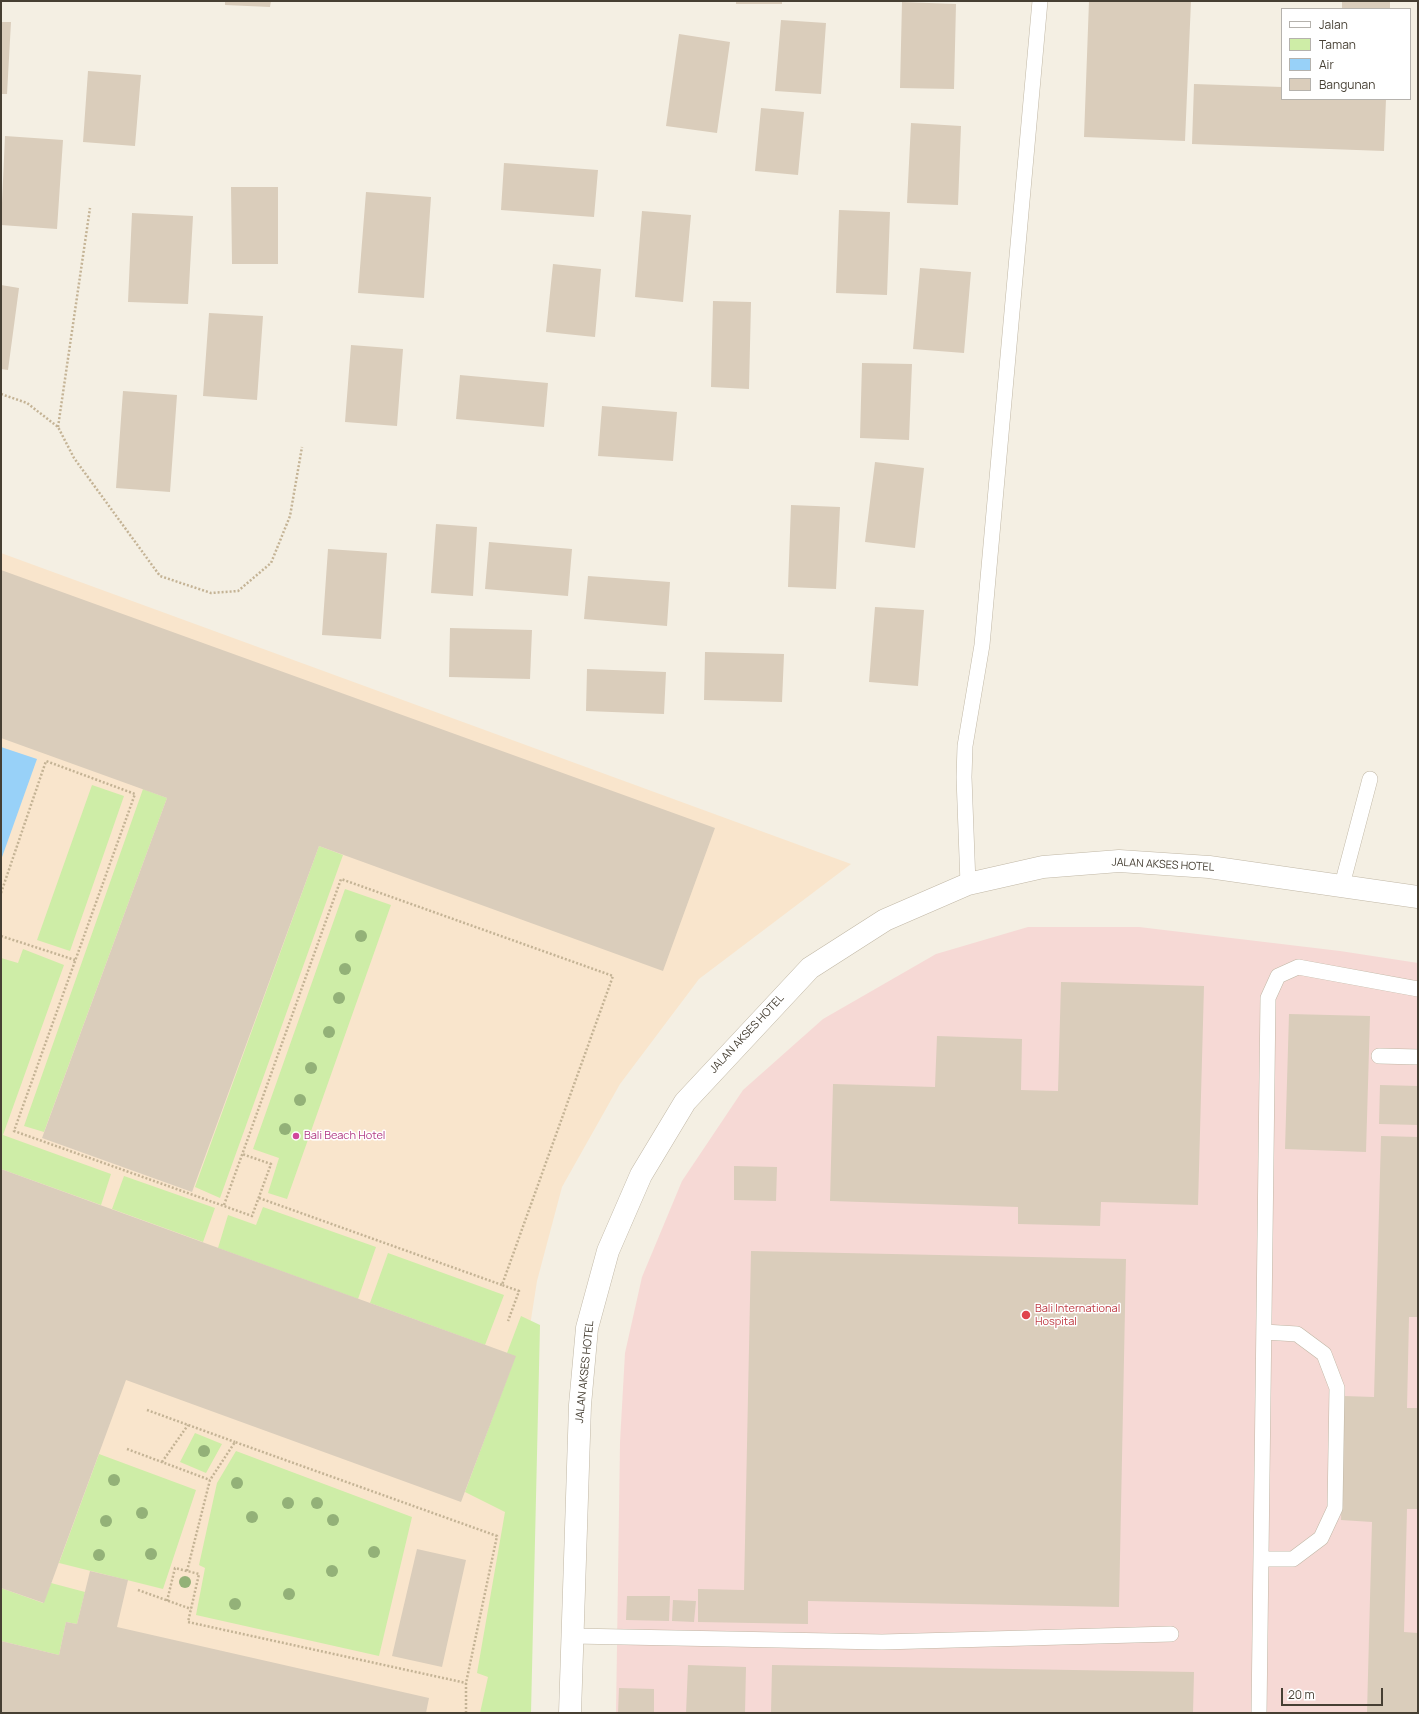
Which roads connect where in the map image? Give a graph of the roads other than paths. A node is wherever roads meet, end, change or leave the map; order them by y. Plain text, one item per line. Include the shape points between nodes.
1 (1040, 1) edge
2 (1370, 779) dead end
3 (968, 884) junction
4 (1342, 886) junction
5 (1418, 897) edge
6 (1418, 989) edge
7 (1379, 1056) dead end
8 (1418, 1057) edge
9 (1264, 1332) junction
10 (1261, 1559) junction
11 (1171, 1634) dead end
12 (573, 1636) junction
13 (570, 1713) edge
14 (1259, 1713) edge

1 - 3 lane via 982,645 965,746
2 - 4 lane
3 - 4 street, JALAN AKSES HOTEL via 1043,867 1119,861 1209,867
3 - 12 street, JALAN AKSES HOTEL via 885,920 810,968 685,1102 641,1176 608,1251 587,1328 580,1406
4 - 5 street, JALAN AKSES HOTEL
6 - 9 lane via 1298,967 1278,976 1268,998
7 - 8 lane
9 - 10 lane
9 - 10 lane via 1297,1334 1324,1354 1337,1388 1335,1508 1321,1538 1293,1559
10 - 14 lane
11 - 12 lane via 882,1642
12 - 13 street, JALAN AKSES HOTEL

